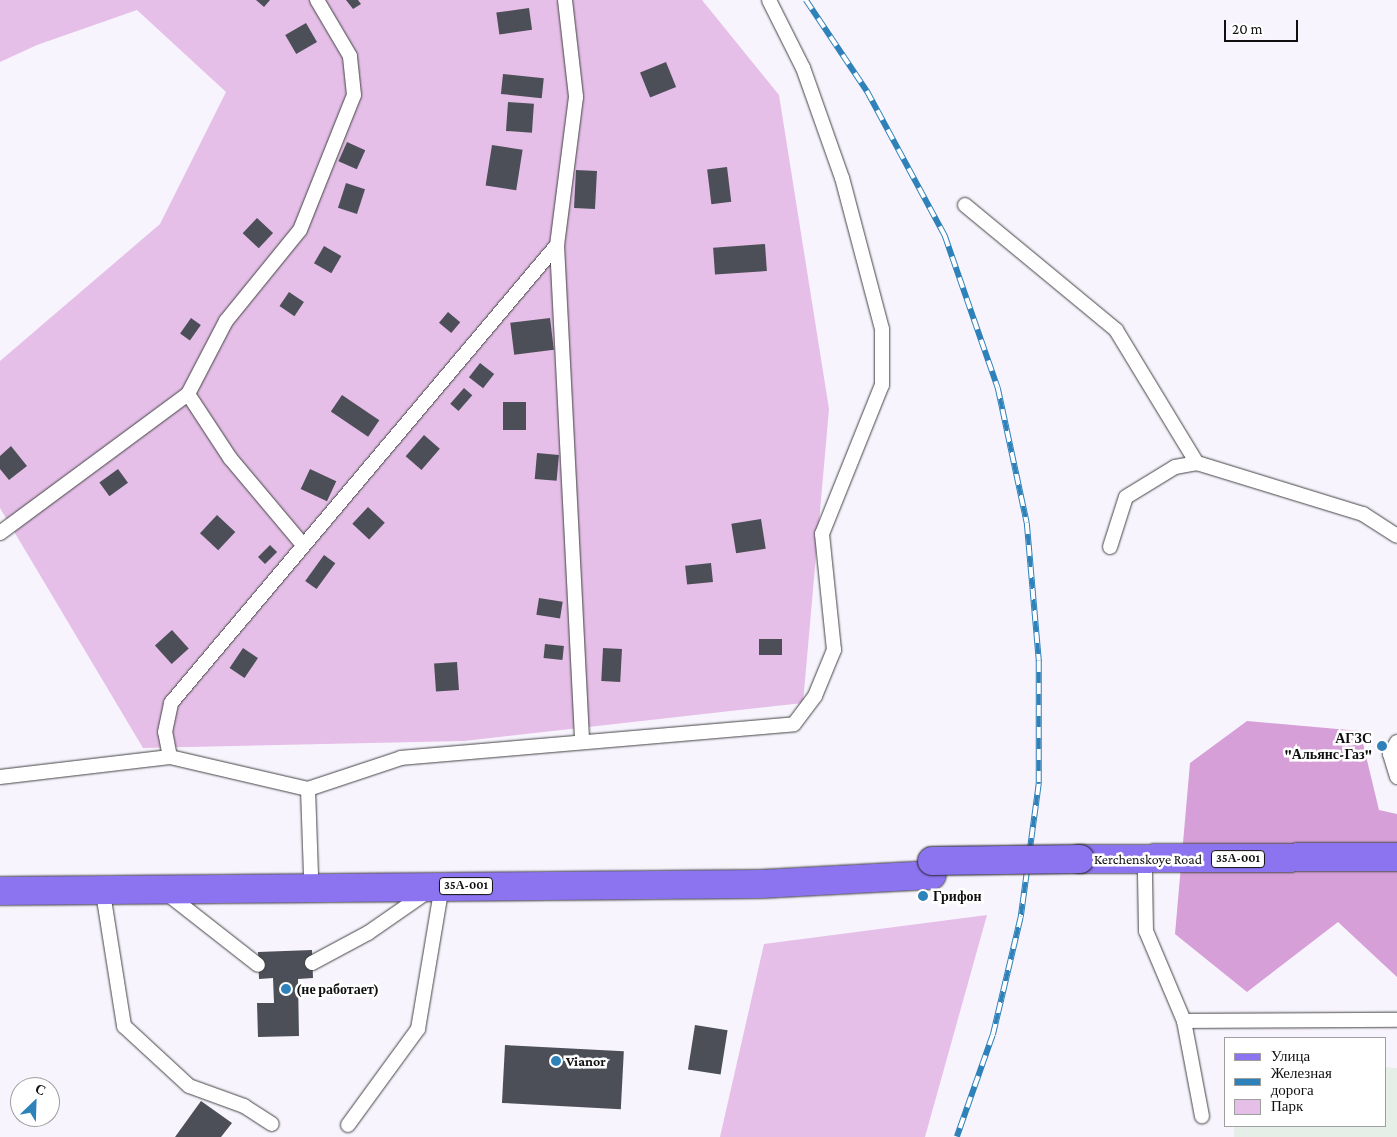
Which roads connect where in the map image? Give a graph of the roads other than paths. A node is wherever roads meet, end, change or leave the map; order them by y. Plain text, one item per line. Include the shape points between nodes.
1 (317, 0) edge
2 (565, 0) edge
3 (770, 0) edge
4 (965, 205) dead end
5 (557, 245) junction
6 (188, 394) junction
7 (1197, 463) junction
8 (0, 533) edge
9 (1397, 536) edge
10 (303, 545) junction
11 (1110, 547) dead end
12 (582, 740) junction
13 (1397, 742) edge
14 (170, 757) junction
15 (0, 777) edge
16 (1397, 777) edge
17 (308, 789) junction
18 (1397, 857) edge
19 (1144, 867) junction
20 (932, 868) junction
21 (1397, 872) edge
22 (0, 876) edge
23 (311, 881) junction
24 (442, 886) junction
25 (0, 891) edge
26 (164, 892) junction
27 (103, 893) junction
28 (312, 964) dead end
29 (258, 965) dead end
30 (1397, 1020) edge
31 (1184, 1021) junction
32 (1202, 1116) dead end
33 (272, 1124) dead end
34 (348, 1126) dead end

1 - 6 lane via 350,56 354,95 300,230 226,321
2 - 5 lane via 576,97
3 - 12 lane via 803,68 842,178 882,328 882,385 822,534 834,650 815,696 794,724
4 - 7 lane via 1116,330
5 - 10 lane
5 - 12 lane
6 - 8 lane
6 - 10 lane via 230,458
7 - 9 lane via 1363,514
7 - 11 lane via 1175,467 1126,497
10 - 14 lane via 170,703 165,732
12 - 17 lane via 400,758
13 - 16 lane via 1390,754
14 - 15 lane
14 - 17 lane
17 - 23 lane
18 - 19 main road, Kerchenskoye Road / 35А-001
19 - 20 main road, Kerchenskoye Road / 35А-001, bridge
19 - 21 main road, Kerchenskoye Road / 35А-001
19 - 31 lane via 1146,931
20 - 23 main road, 35А-001 via 761,869
20 - 24 main road, 35А-001 via 761,884
22 - 23 main road, 35А-001
23 - 24 main road, 35А-001
23 - 26 main road, 35А-001
24 - 28 lane via 420,894 368,933
24 - 34 lane via 418,1029
25 - 27 main road, 35А-001
26 - 27 main road, 35А-001
26 - 29 lane
27 - 33 lane via 124,1026 189,1086 244,1106
30 - 31 lane
31 - 32 lane

